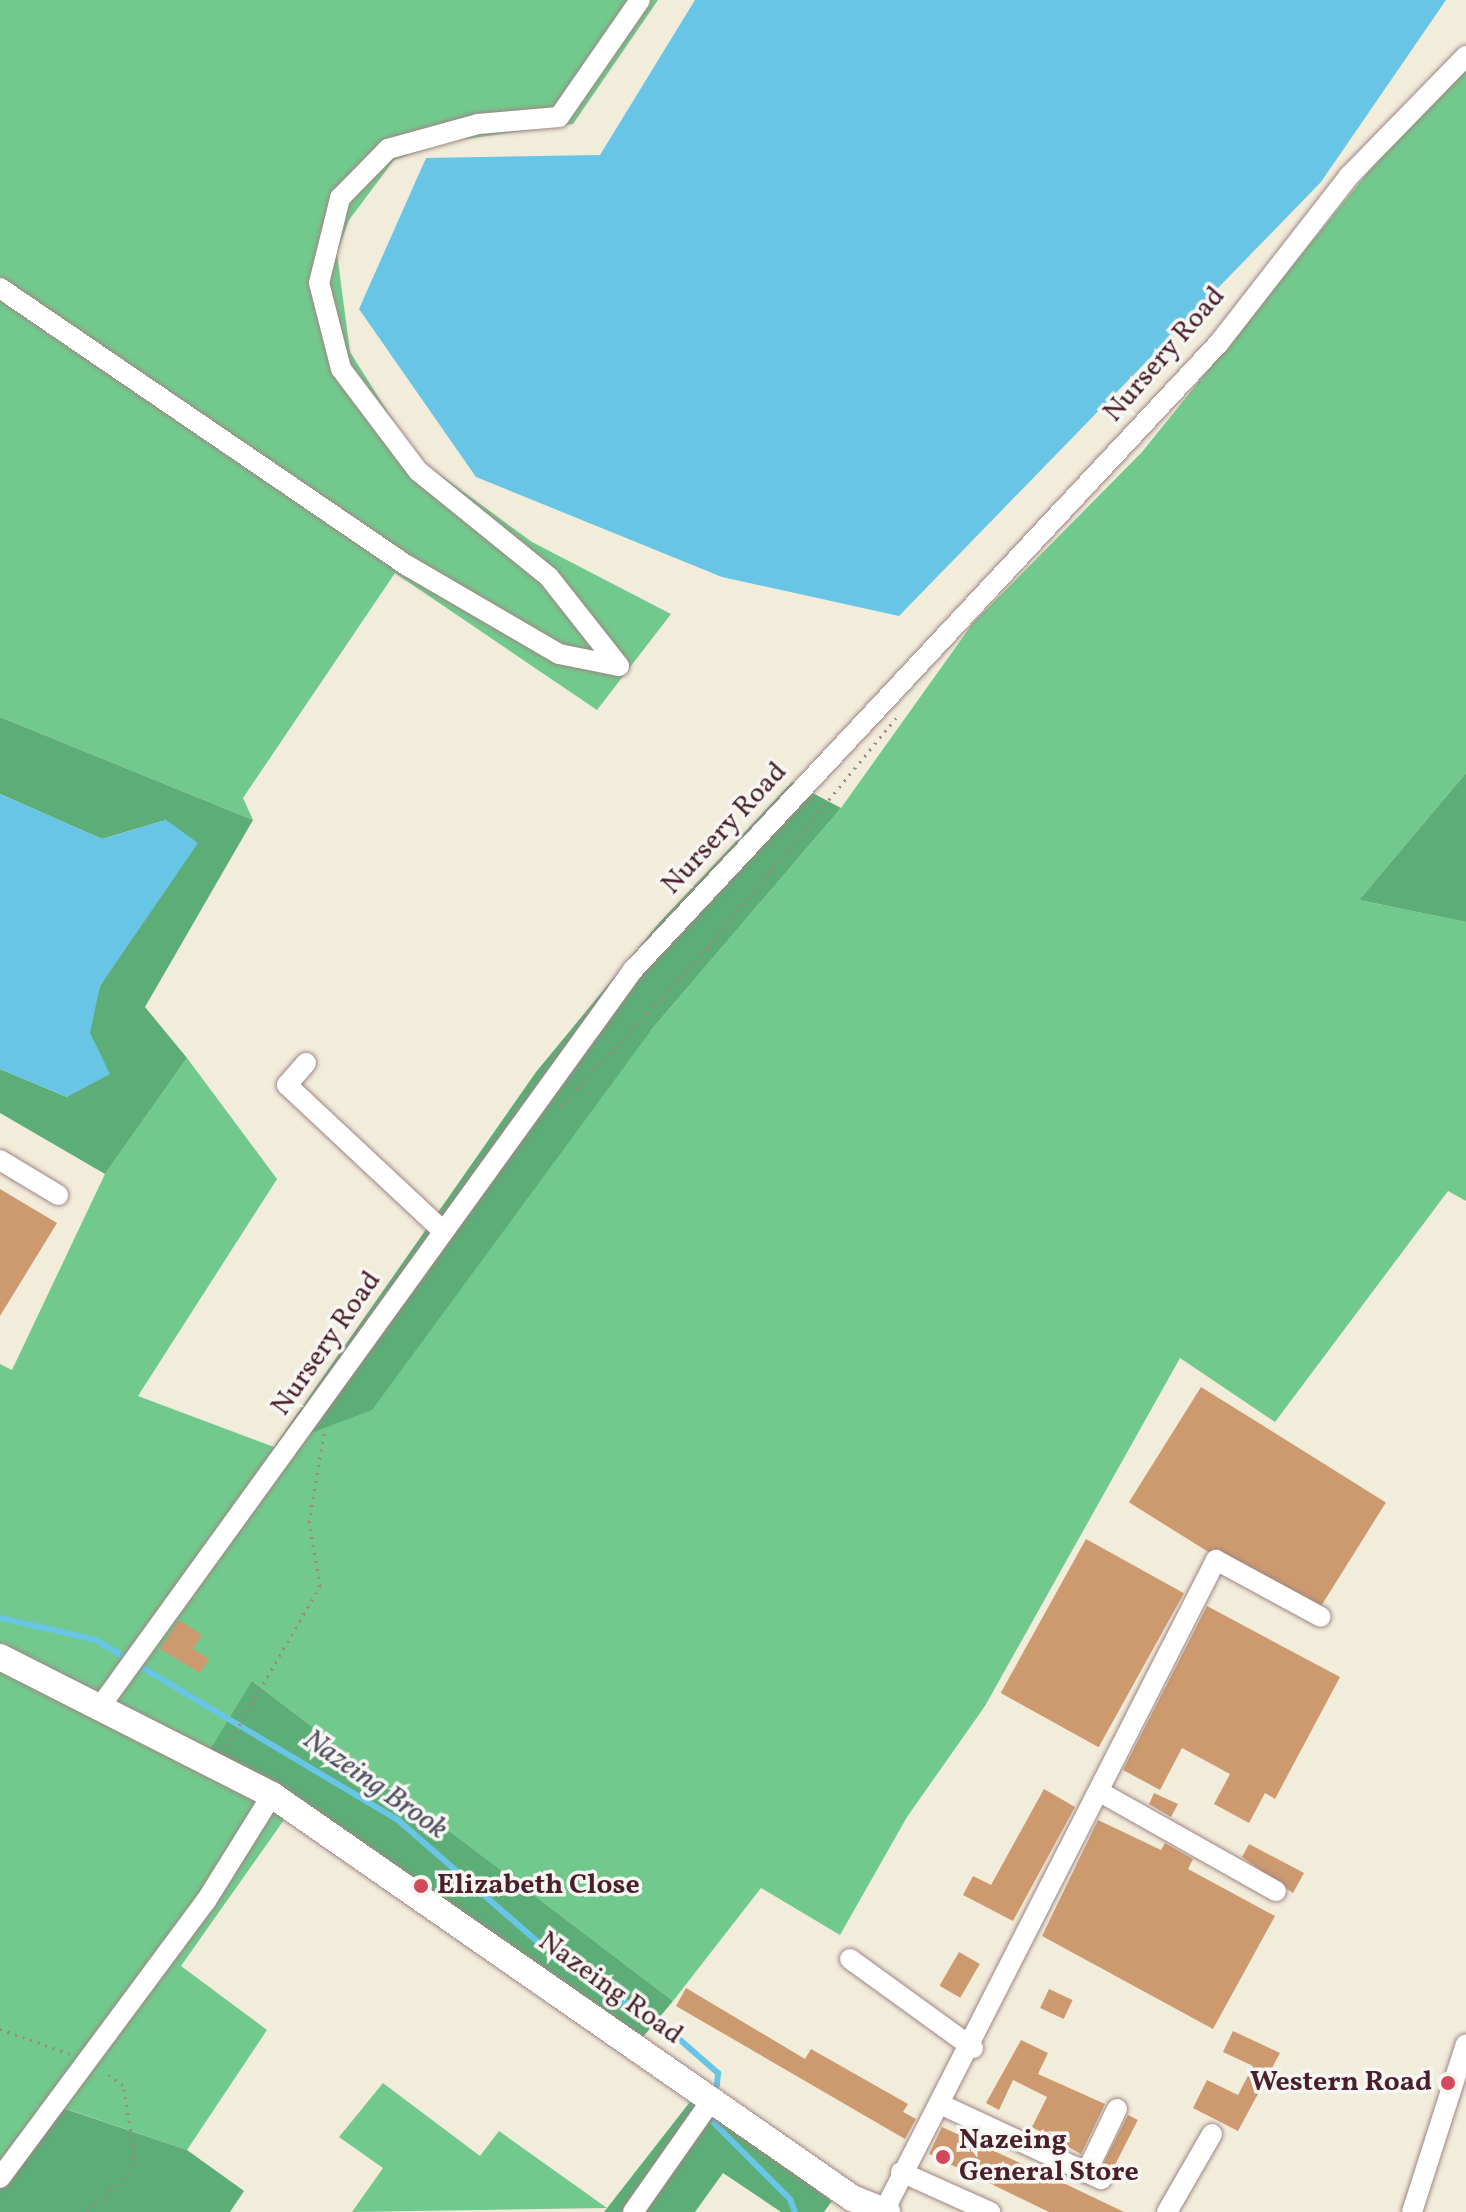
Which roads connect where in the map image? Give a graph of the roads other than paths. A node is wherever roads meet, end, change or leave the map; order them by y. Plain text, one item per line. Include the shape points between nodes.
1 (640, 0) edge
2 (1466, 56) edge
3 (0, 288) edge
4 (306, 1063) dead end
5 (0, 1160) edge
6 (58, 1195) dead end
7 (442, 1230) junction
8 (1321, 1617) dead end
9 (0, 1657) edge
10 (102, 1704) junction
11 (1100, 1792) junction
12 (272, 1795) junction
13 (1276, 1891) dead end
14 (850, 1959) dead end
15 (1466, 2044) edge
16 (973, 2048) junction
17 (711, 2101) junction
18 (940, 2104) junction
19 (1117, 2109) dead end
20 (1212, 2134) dead end
21 (901, 2172) junction
22 (0, 2178) edge
23 (847, 2205) edge
24 (885, 2211) edge
25 (633, 2212) edge
26 (990, 2212) edge
27 (1167, 2212) edge
28 (1412, 2212) edge

1 - 3 street via 559,117 478,124 388,149 340,198 319,283 341,369 418,471 549,577 619,666 559,654 408,566
2 - 7 street, Nursery Road via 1349,176 1219,343 633,970
4 - 7 street via 287,1085
5 - 6 street
7 - 10 street, Nursery Road
8 - 11 street via 1216,1560
9 - 10 main road, Nazeing Road
10 - 12 main road, Nazeing Road
11 - 13 street
11 - 16 street
12 - 17 main road, Nazeing Road
12 - 22 street via 206,1901
14 - 16 street
15 - 28 street
16 - 18 street
17 - 23 main road, Nazeing Road
17 - 25 street
18 - 19 street via 1094,2176
18 - 21 street
20 - 27 street
21 - 24 street
21 - 26 street
23 - 24 main road, Nazeing Road

